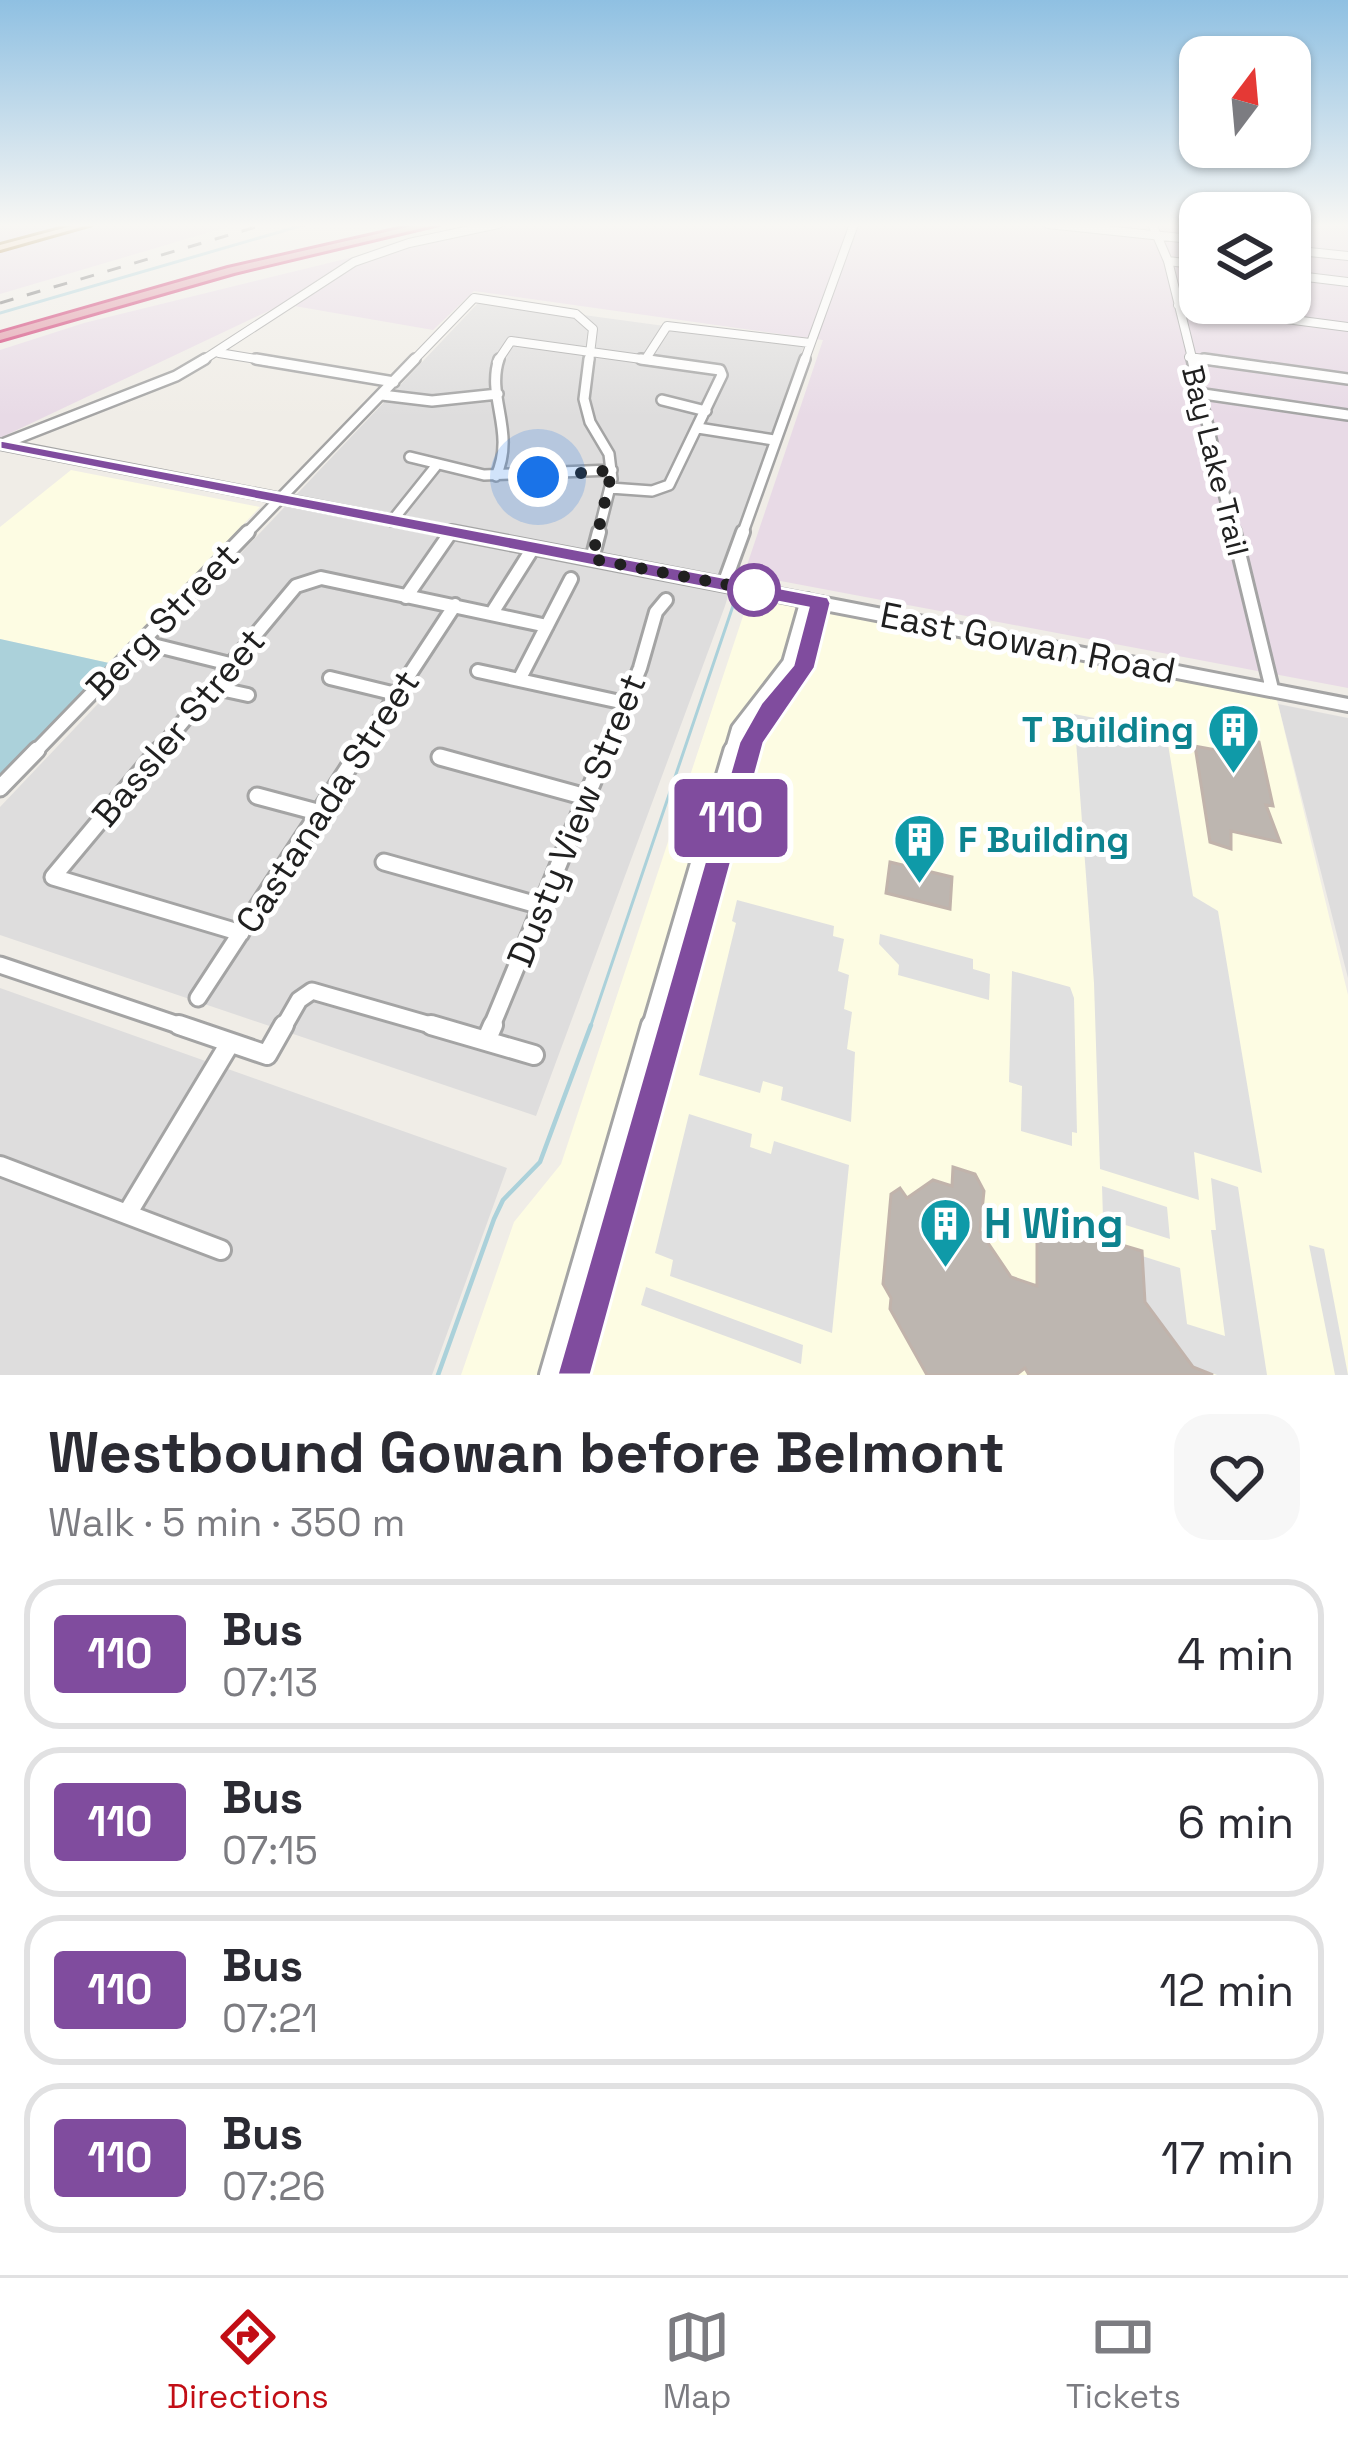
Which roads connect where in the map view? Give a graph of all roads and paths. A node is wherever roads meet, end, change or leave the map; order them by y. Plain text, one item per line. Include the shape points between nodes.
1 (142, 288) edge
2 (165, 288) edge
3 (314, 288) edge
4 (830, 288) edge
5 (1174, 288) edge
6 (1178, 305) junction
7 (1348, 327) edge
8 (0, 333) edge
9 (810, 343) junction
10 (590, 349) junction
11 (219, 353) junction
12 (647, 357) junction
13 (1189, 358) junction
14 (1348, 379) edge
15 (394, 382) junction
16 (1197, 393) junction
17 (498, 394) junction
18 (382, 395) junction
19 (662, 400) dead end
20 (706, 411) junction
21 (1348, 415) edge
22 (58, 424) junction
23 (698, 428) junction
24 (774, 440) junction
25 (1, 445) edge
26 (40, 452) junction
27 (410, 457) dead end
28 (436, 466) junction
29 (612, 470) junction
30 (496, 476) junction
31 (610, 488) junction
32 (278, 501) junction
33 (392, 521) junction
34 (451, 532) junction
35 (532, 548) junction
36 (592, 559) junction
37 (571, 579) dead end
38 (724, 584) junction
39 (406, 597) junction
40 (666, 600) dead end
41 (814, 602) junction
42 (455, 604) junction
43 (492, 613) junction
44 (547, 626) junction
45 (141, 642) junction
46 (230, 664) junction
47 (478, 671) dead end
48 (331, 678) dead end
49 (519, 680) junction
50 (211, 687) junction
51 (1272, 689) junction
52 (396, 694) junction
53 (248, 695) dead end
54 (625, 703) junction
55 (1348, 705) edge
56 (440, 757) dead end
57 (0, 788) edge
58 (257, 796) dead end
59 (586, 797) junction
60 (317, 812) junction
61 (384, 862) dead end
62 (704, 878) junction
63 (541, 906) junction
64 (241, 932) junction
65 (0, 965) edge
66 (199, 998) dead end
67 (486, 1041) junction
68 (230, 1043) junction
69 (534, 1055) dead end
70 (636, 1075) junction
71 (658, 1082) junction
72 (0, 1166) edge
73 (128, 1214) junction
74 (221, 1250) dead end
75 (549, 1375) edge
76 (577, 1375) edge

1 - 8 highway
2 - 8 highway
3 - 11 street
4 - 9 street
5 - 6 street, Bay Lake Trail
6 - 7 street
6 - 13 street, Bay Lake Trail
9 - 12 street via 667,326
9 - 24 street
10 - 12 street
10 - 15 street, Berg Street via 592,329 576,314 474,298
10 - 17 street via 512,340 496,364
10 - 29 street via 587,414
11 - 15 street
11 - 22 street
12 - 20 street via 720,370
13 - 14 street
13 - 16 street, Bay Lake Trail
15 - 18 street, Berg Street
16 - 21 street
16 - 51 street, Bay Lake Trail
17 - 18 street via 432,401
17 - 30 street via 508,449
18 - 32 street, Berg Street
19 - 20 street
20 - 23 street
22 - 25 street
22 - 26 street
23 - 24 street
23 - 31 street via 664,489
24 - 38 street
25 - 26 street, East Gowan Road
26 - 32 street, East Gowan Road
27 - 28 street
28 - 30 street
28 - 33 street
29 - 30 street
29 - 31 street
31 - 36 street
32 - 33 street, East Gowan Road
32 - 45 street, Berg Street
33 - 34 street, East Gowan Road
34 - 35 street, East Gowan Road
34 - 39 street
35 - 36 street, East Gowan Road
35 - 43 street
36 - 38 street, East Gowan Road
37 - 44 street
38 - 41 street, East Gowan Road
39 - 42 street
39 - 46 street, Bassler Street via 306,580
40 - 54 street, Dusty View Street
41 - 51 street, East Gowan Road
41 - 62 street via 789,663 738,729
42 - 43 street
42 - 52 street, Castanada Street
43 - 44 street
44 - 49 street
45 - 46 street
45 - 57 street, Berg Street
46 - 50 street, Bassler Street
47 - 49 street
48 - 52 street
49 - 54 street
50 - 53 street
50 - 64 street, Bassler Street via 53,877
51 - 55 street, East Gowan Road
52 - 60 street, Castanada Street
54 - 59 street, Dusty View Street
56 - 59 street
58 - 60 street
59 - 63 street, Dusty View Street
60 - 64 street, Castanada Street
61 - 63 street
62 - 70 street
62 - 71 street
63 - 67 street, Dusty View Street
64 - 66 street, Castanada Street
65 - 68 street
67 - 68 street via 312,991 267,1055
67 - 69 street
68 - 73 street
70 - 71 street
70 - 75 street
71 - 76 street
72 - 73 street
73 - 74 street

